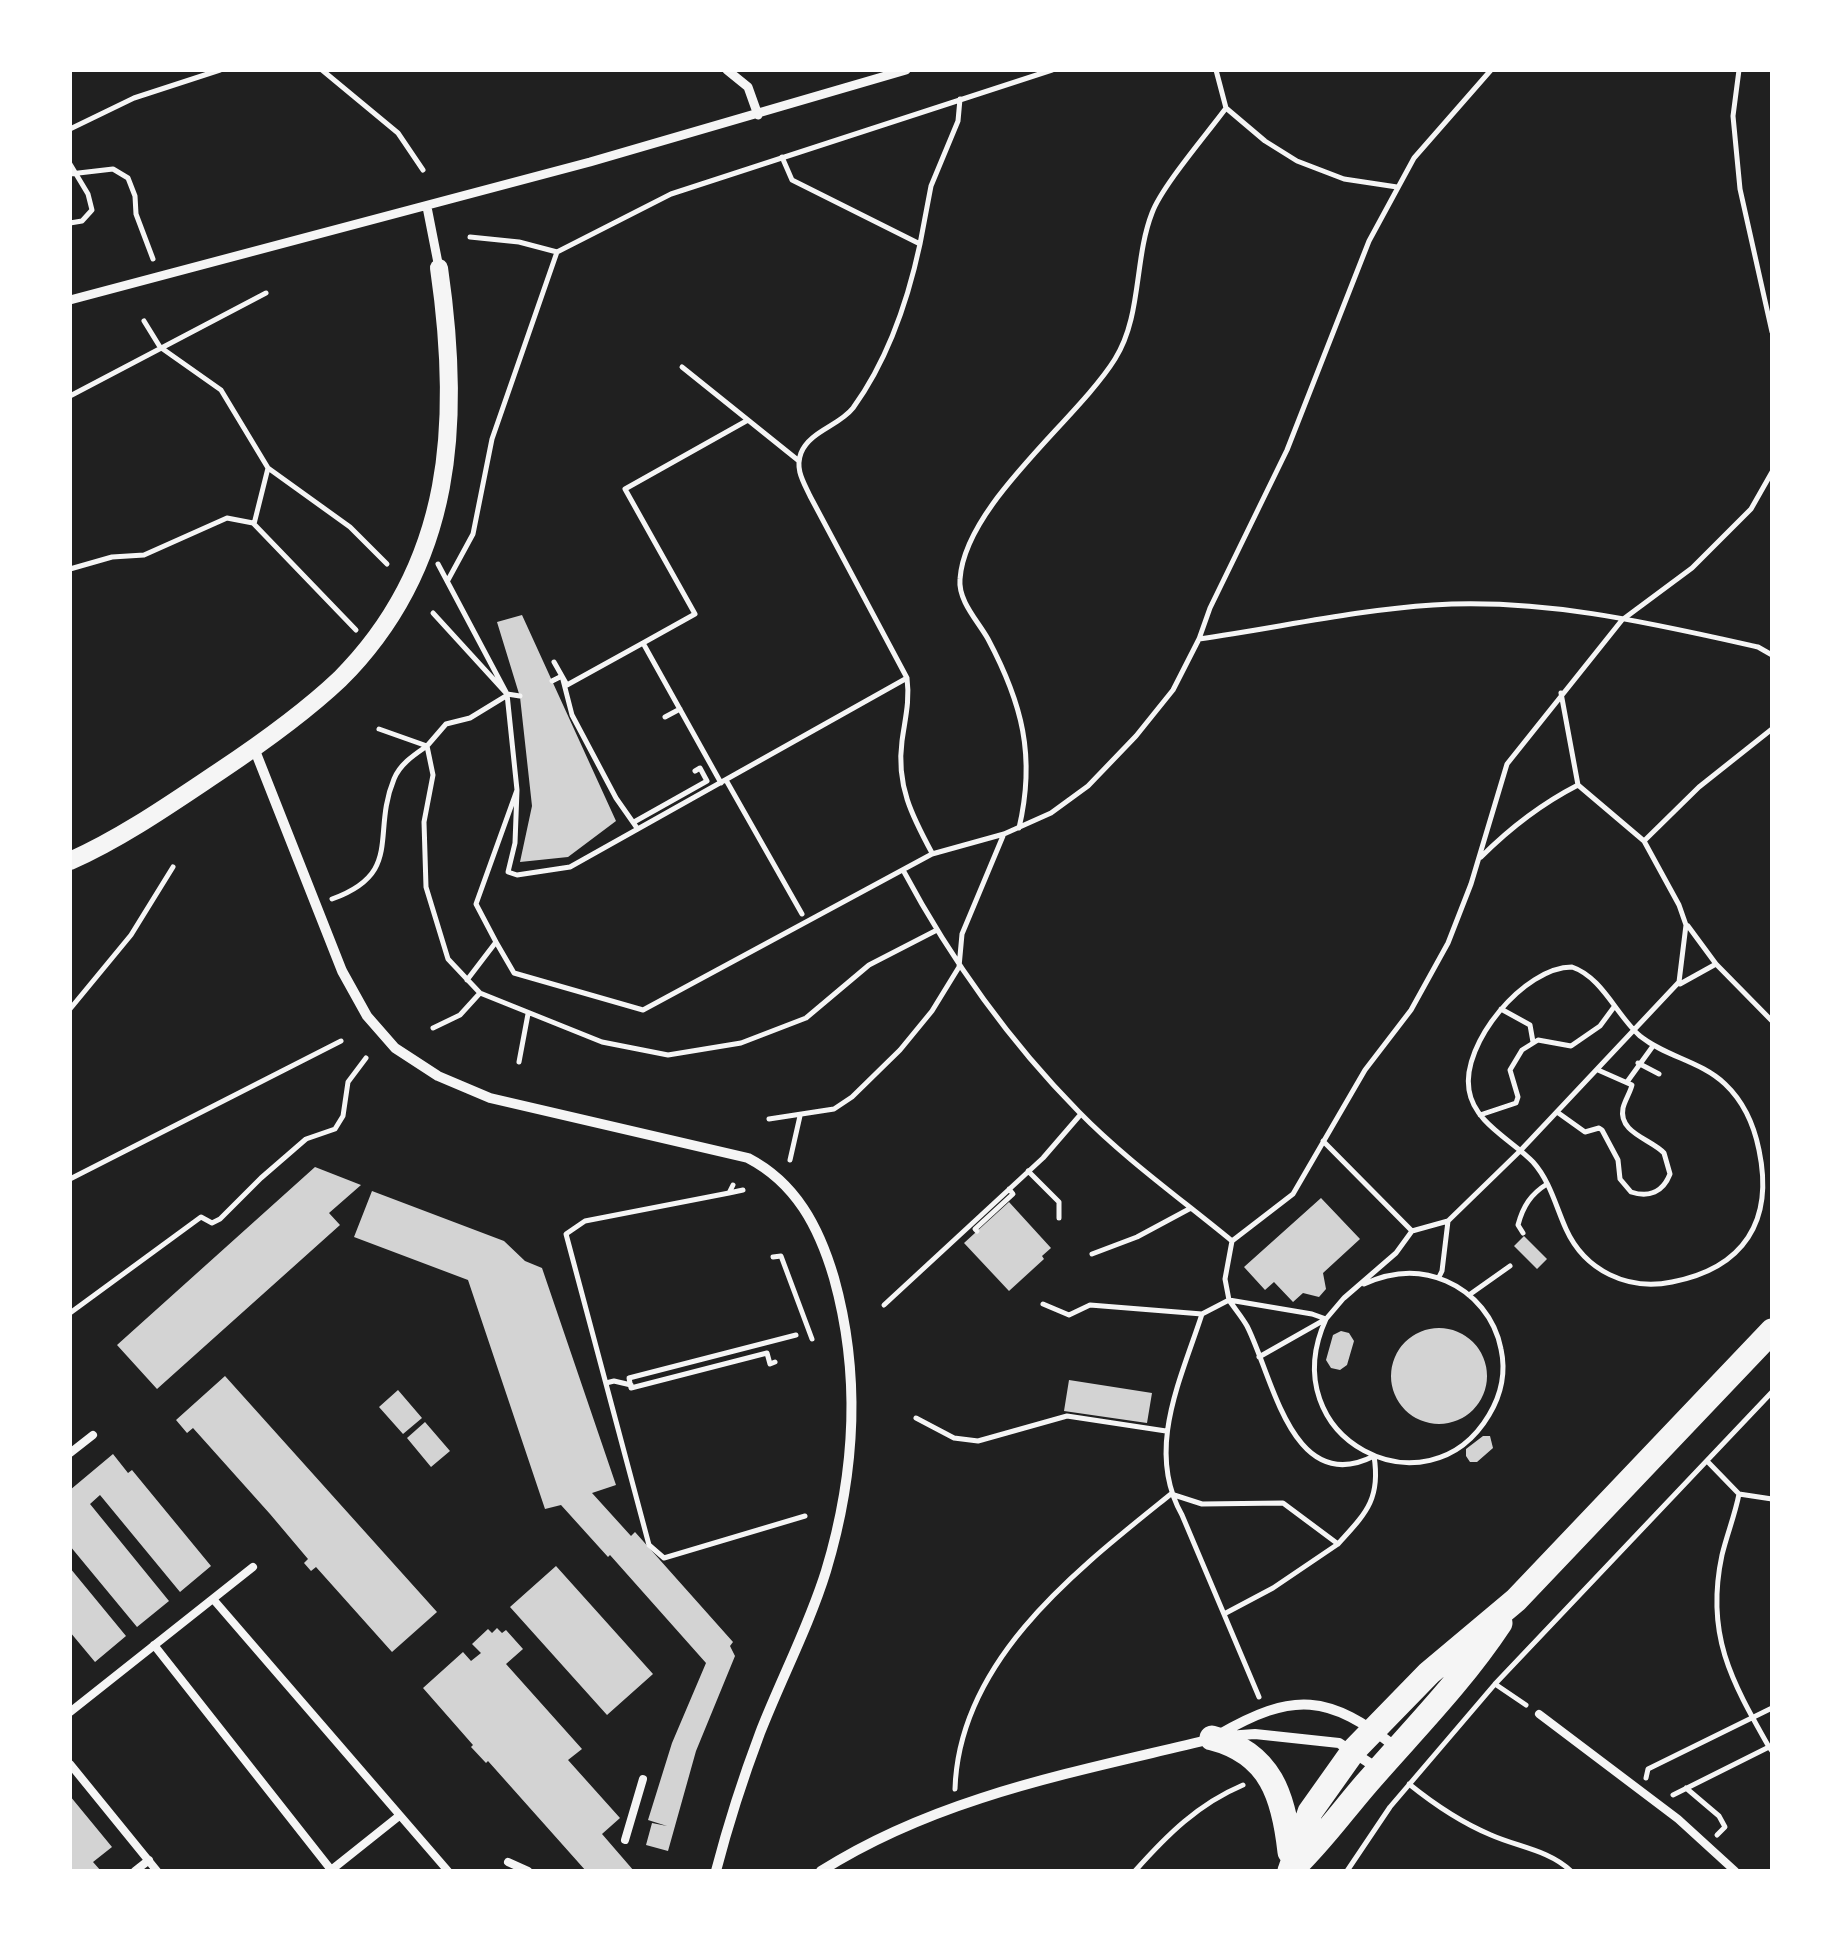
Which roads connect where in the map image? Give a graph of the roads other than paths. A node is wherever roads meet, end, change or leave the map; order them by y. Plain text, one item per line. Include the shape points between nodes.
1 (727, 70) edge
2 (906, 70) edge
3 (758, 115) junction
4 (427, 207) junction
5 (439, 268) joint
6 (70, 300) edge
7 (254, 748) junction
8 (70, 861) edge
9 (1772, 1330) edge
10 (94, 1435) dead end
11 (70, 1453) edge
12 (253, 1567) dead end
13 (213, 1598) junction
14 (1516, 1600) junction
15 (154, 1645) junction
16 (70, 1712) edge
17 (1538, 1714) road end
18 (1374, 1730) junction
19 (1212, 1738) junction
20 (1398, 1748) junction
21 (1354, 1750) junction
22 (70, 1764) edge
23 (1379, 1770) junction
24 (643, 1779) dead end
25 (399, 1816) junction
26 (625, 1840) dead end
27 (149, 1860) junction
28 (331, 1870) edge
29 (136, 1871) edge
30 (157, 1871) edge
31 (448, 1871) edge
32 (510, 1871) edge
33 (528, 1871) edge
34 (716, 1871) edge
35 (821, 1871) edge
36 (1290, 1871) edge
37 (1734, 1871) edge

1 - 3 street via 748,88
2 - 3 street
3 - 4 street
4 - 5 street
4 - 6 street
5 - 7 street via 450,433 440,500 416,569 369,644 320,696
7 - 8 street
7 - 34 street via 360,1006 412,1061 490,1098 748,1158 791,1189 813,1222 846,1328 852,1389 847,1481 825,1574 760,1734
9 - 14 main road
10 - 11 lane
12 - 13 lane
13 - 15 lane
13 - 25 lane
14 - 18 main road via 1428,1673
14 - 20 main road via 1474,1664
15 - 16 lane
15 - 28 lane
17 - 37 lane via 1658,1803
18 - 19 street via 1337,1708 1303,1704 1265,1712
18 - 20 street
18 - 21 main road
19 - 21 street via 1317,1738
19 - 35 street via 954,1805
19 - 36 main road via 1240,1748 1270,1776 1285,1819
20 - 23 main road
21 - 23 street
21 - 36 main road via 1310,1812
22 - 27 lane
23 - 36 main road
24 - 26 lane
25 - 28 lane
25 - 31 lane
27 - 29 lane
27 - 30 lane
32 - 33 lane via 508,1862

